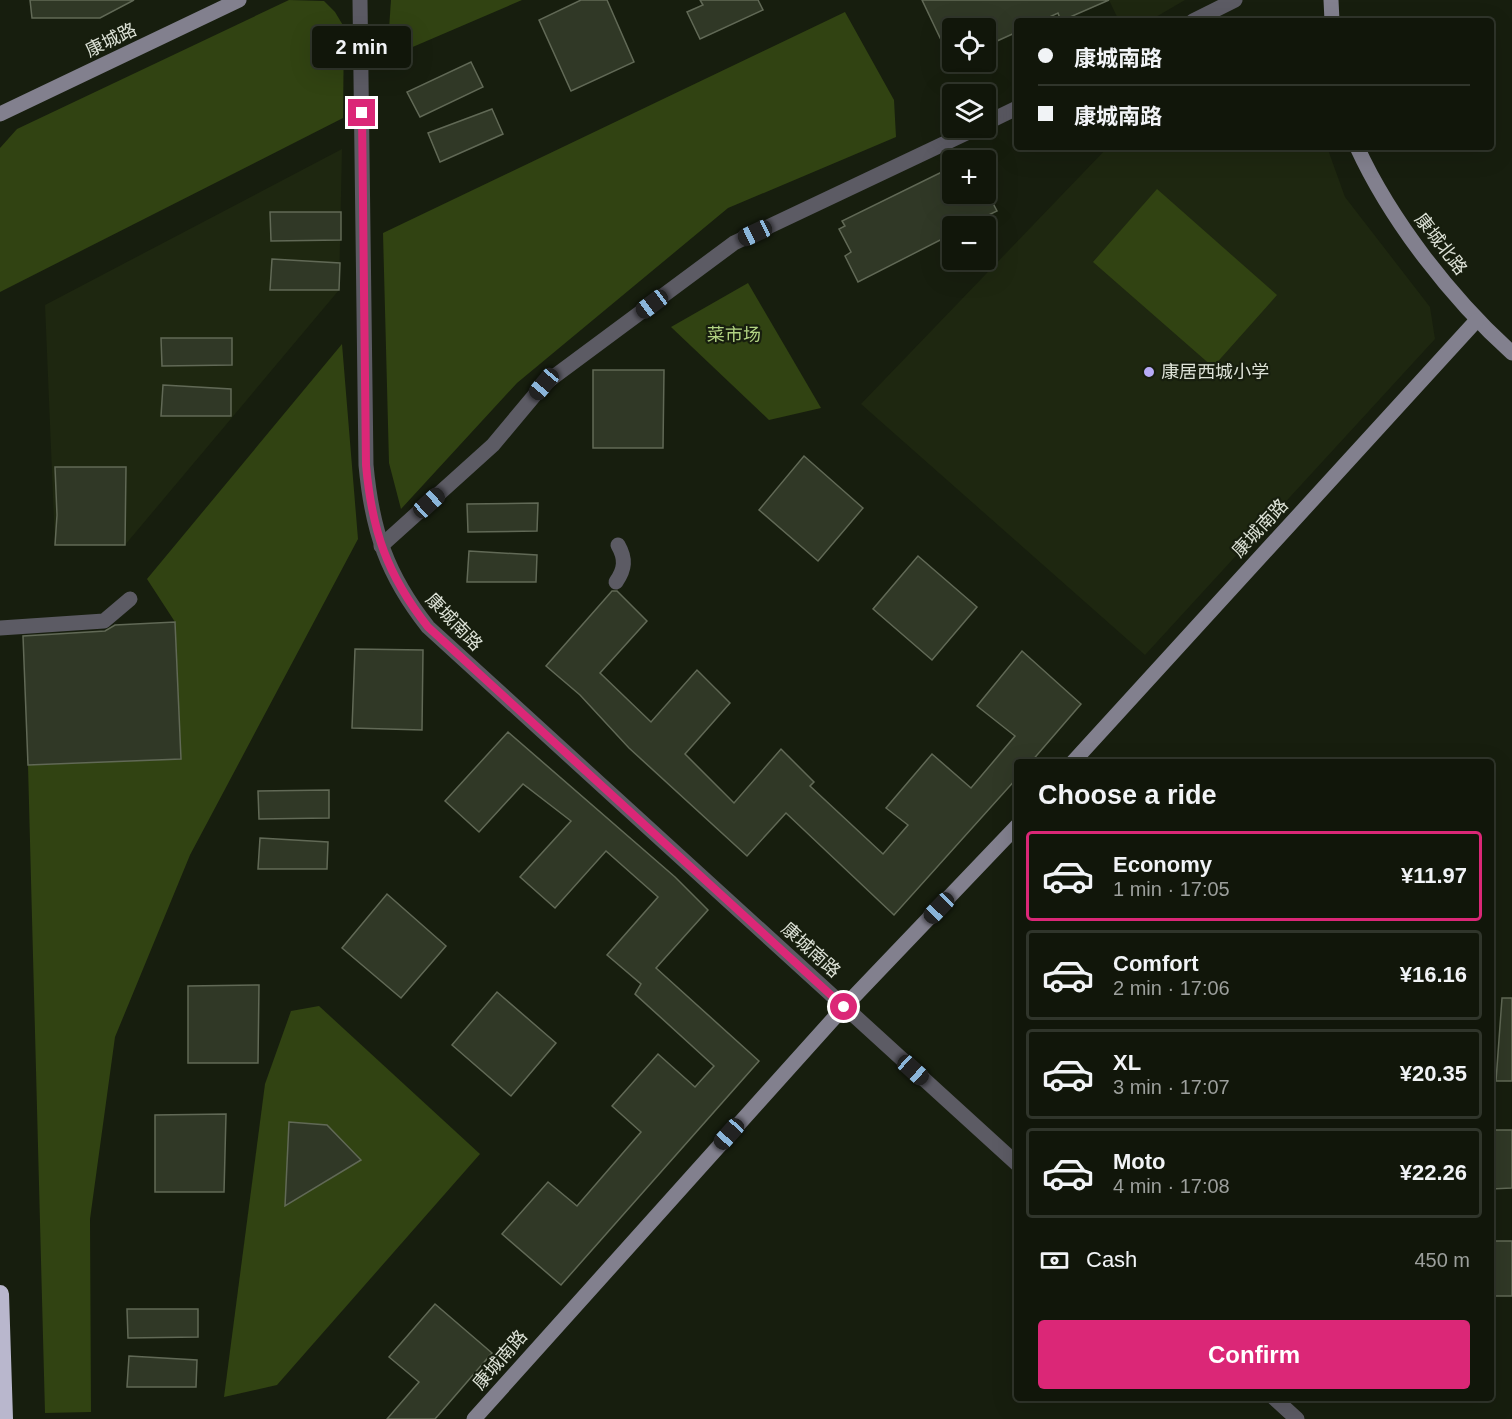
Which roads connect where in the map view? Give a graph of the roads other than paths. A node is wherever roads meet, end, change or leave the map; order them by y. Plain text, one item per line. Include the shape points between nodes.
1 (239, 0) edge
2 (360, 0) edge
3 (1235, 0) edge
4 (1331, 0) edge
5 (1199, 18) edge
6 (1332, 18) edge
7 (1014, 109) edge
8 (0, 114) edge
9 (996, 118) edge
10 (956, 138) edge
11 (1358, 150) edge
12 (1476, 321) junction
13 (1512, 353) edge
14 (381, 546) junction
15 (618, 546) dead end
16 (616, 582) dead end
17 (130, 599) dead end
18 (0, 628) edge
19 (1076, 759) edge
20 (1014, 828) edge
21 (844, 1007) junction
22 (1014, 1161) edge
23 (0, 1294) edge
24 (1277, 1401) edge
25 (4, 1419) edge
26 (474, 1419) edge
27 (1297, 1419) edge

1 - 8 street, 康城路
2 - 14 street, 康城南路 via 366,465 370,509
3 - 5 street
4 - 6 street
7 - 9 street
10 - 14 street via 734,243 544,384 493,445
11 - 12 street, 康城北路 via 1394,215
12 - 13 street, 康城北路
12 - 19 street, 康城南路
14 - 21 street, 康城南路 via 394,578 428,627
15 - 16 street via 624,565
17 - 18 street via 104,621
20 - 21 street, 康城南路
21 - 22 street
21 - 26 street, 康城南路
23 - 25 highway
24 - 27 street

